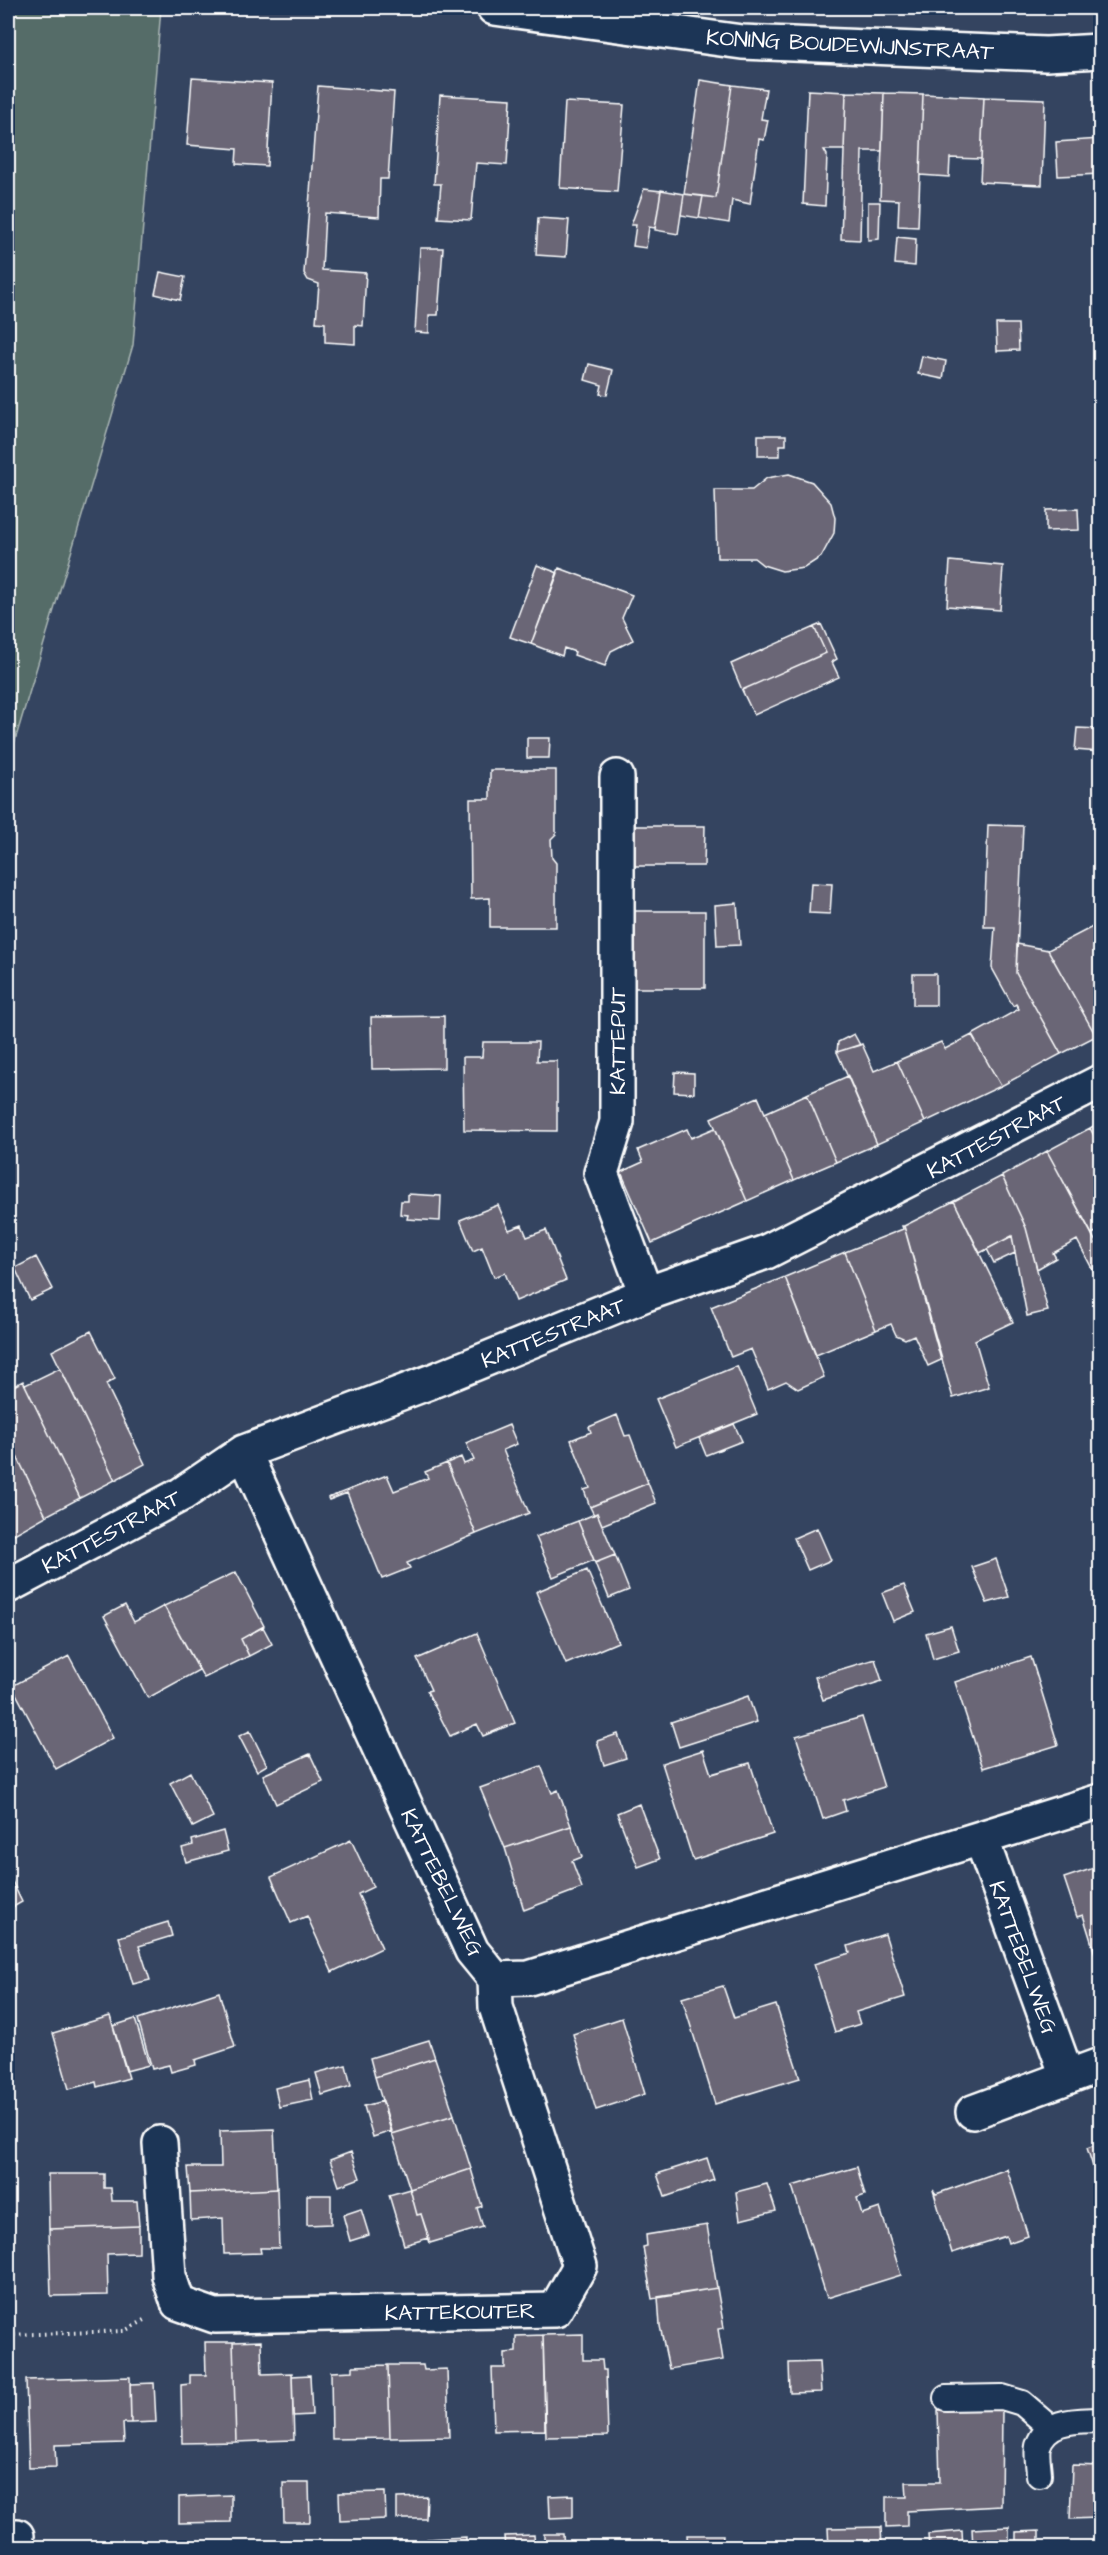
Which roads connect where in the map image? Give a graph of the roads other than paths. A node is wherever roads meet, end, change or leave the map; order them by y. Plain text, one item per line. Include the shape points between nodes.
1 (494, 8) edge
2 (1101, 51) edge
3 (617, 777) dead end
4 (1101, 1082) edge
5 (646, 1294) junction
6 (244, 1452) junction
7 (8, 1586) edge
8 (1101, 1801) edge
9 (981, 1838) junction
10 (495, 1979) junction
11 (1101, 2066) edge
12 (1067, 2076) junction
13 (973, 2112) dead end
14 (160, 2143) dead end
15 (946, 2397) dead end
16 (1101, 2420) edge
17 (1050, 2427) junction
18 (1039, 2475) dead end

1 - 2 street, KONING BOUDEWIJNSTRAAT via 742,42 1046,54
3 - 5 street, KATTEPUT via 617,1122 601,1173
4 - 5 street, KATTESTRAAT via 766,1252
5 - 6 street, KATTESTRAAT
6 - 7 street, KATTESTRAAT via 182,1494
6 - 10 street, KATTEBELWEG via 472,1951
8 - 9 street, KATTEBELWEG
9 - 10 street, KATTEBELWEG via 529,1978
9 - 12 street, KATTEBELWEG
10 - 14 street, KATTEKOUTER via 496,2007 580,2266 555,2310 215,2316 178,2303 169,2276
11 - 12 street
12 - 13 street
15 - 17 lane via 1002,2397 1022,2403
16 - 17 lane via 1069,2421
17 - 18 lane via 1038,2446

